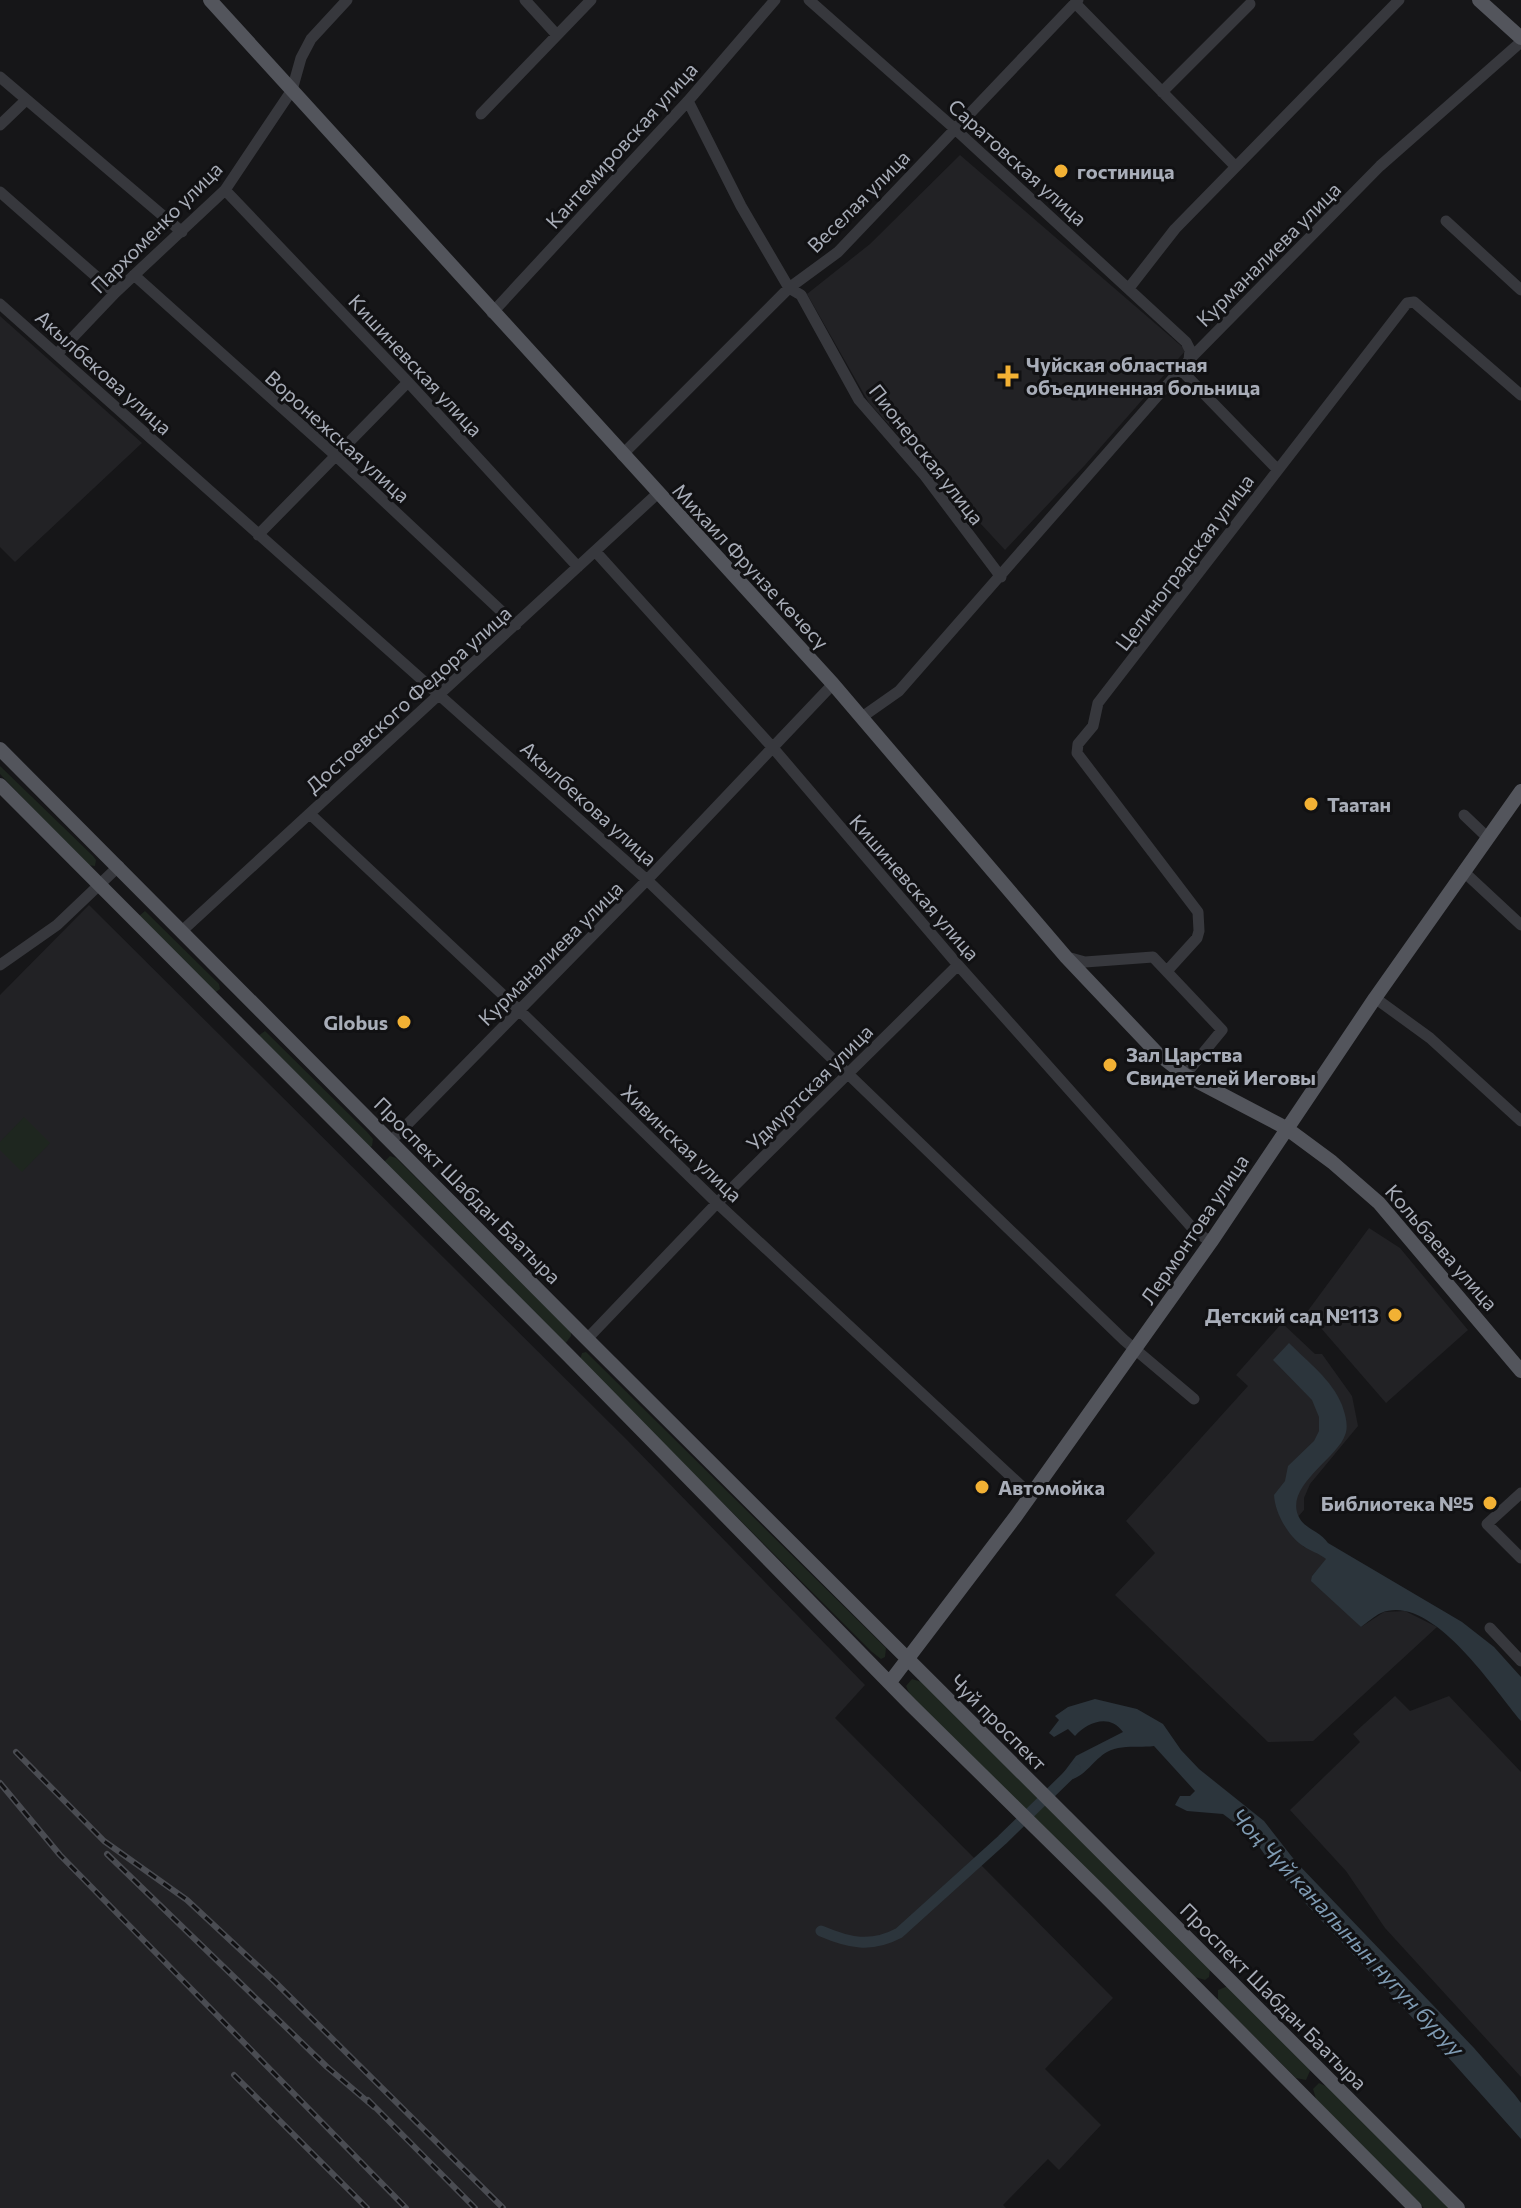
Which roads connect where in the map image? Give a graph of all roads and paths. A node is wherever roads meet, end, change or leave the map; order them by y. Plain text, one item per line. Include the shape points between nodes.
1 (210, 0) edge
2 (347, 0) edge
3 (525, 0) edge
4 (591, 0) edge
5 (775, 0) edge
6 (809, 0) edge
7 (1399, 0) edge
8 (1479, 0) edge
9 (1077, 1) edge
10 (1250, 4) dead end
11 (556, 34) junction
12 (1521, 40) edge
13 (0, 77) edge
14 (292, 90) junction
15 (1162, 92) junction
16 (26, 100) junction
17 (688, 101) junction
18 (481, 114) dead end
19 (0, 125) edge
20 (955, 129) junction
21 (1235, 166) junction
22 (225, 190) junction
23 (0, 192) edge
24 (1446, 221) dead end
25 (182, 232) junction
26 (134, 275) junction
27 (789, 288) junction
28 (1129, 288) junction
29 (1521, 290) edge
30 (115, 293) junction
31 (0, 304) edge
32 (492, 313) junction
33 (57, 354) junction
34 (1185, 365) junction
35 (408, 382) junction
36 (1521, 395) edge
37 (622, 455) junction
38 (336, 456) junction
39 (1277, 469) junction
40 (657, 494) junction
41 (258, 535) junction
42 (595, 551) junction
43 (578, 567) junction
44 (1001, 577) junction
45 (516, 625) junction
46 (833, 684) junction
47 (440, 694) junction
48 (862, 717) junction
49 (0, 749) edge
50 (774, 749) junction
51 (0, 785) edge
52 (1521, 791) edge
53 (1514, 810) edge
54 (310, 814) junction
55 (1464, 815) dead end
56 (1487, 837) junction
57 (119, 866) junction
58 (1463, 871) junction
59 (647, 880) junction
60 (99, 885) junction
61 (1521, 925) edge
62 (183, 930) junction
63 (1066, 957) junction
64 (0, 965) edge
65 (958, 965) junction
66 (1167, 971) junction
67 (238, 986) junction
68 (1375, 998) junction
69 (219, 1005) junction
70 (519, 1010) junction
71 (268, 1017) junction
72 (250, 1036) junction
73 (849, 1073) junction
74 (1185, 1075) junction
75 (1521, 1121) edge
76 (1286, 1128) junction
77 (391, 1141) junction
78 (373, 1161) junction
79 (717, 1203) junction
80 (1211, 1242) junction
81 (587, 1339) junction
82 (1134, 1349) junction
83 (569, 1356) junction
84 (1521, 1371) edge
85 (1194, 1399) dead end
86 (1521, 1493) edge
87 (1031, 1495) junction
88 (1521, 1558) edge
89 (1490, 1628) dead end
90 (908, 1660) junction
91 (1521, 1661) edge
92 (890, 1682) junction
93 (1062, 1813) joint
94 (1222, 1973) junction
95 (1203, 1994) junction
96 (1321, 2072) junction
97 (1301, 2093) junction
98 (1415, 2208) edge
99 (1458, 2208) edge

1 - 14 main road, Михаил Фрунзе көчөсү
2 - 14 street, Пархоменко улица via 311,39
3 - 11 street
4 - 11 street
5 - 17 street, Кантемировская улица
6 - 20 street, Саратовская улица
7 - 21 street
8 - 12 main road
9 - 15 street
9 - 20 street, Веселая улица
10 - 15 street
11 - 18 street
12 - 34 street, Курманалиева улица via 1380,166
13 - 16 street
14 - 22 street, Пархоменко улица
14 - 32 main road, Михаил Фрунзе көчөсү
15 - 21 street
16 - 19 street
16 - 25 street
17 - 27 street, Пионерская улица
17 - 32 street, Кантемировская улица
20 - 27 street, Веселая улица via 838,252
20 - 28 street, Саратовская улица
21 - 28 street
22 - 25 street, Пархоменко улица
22 - 35 street, Кишиневская улица
23 - 30 street
24 - 29 street
25 - 26 street, Пархоменко улица
26 - 30 street, Пархоменко улица
26 - 38 street, Воронежская улица
27 - 37 street, Веселая улица
27 - 44 street, Пионерская улица via 801,295 859,400
28 - 34 street, Саратовская улица via 1186,342 1190,350
30 - 33 street, Пархоменко улица
31 - 33 street, Акылбекова улица
32 - 37 main road, Михаил Фрунзе көчөсү
33 - 41 street, Акылбекова улица
34 - 39 street, Саратовская улица
34 - 44 street, Курманалиева улица
35 - 38 street
35 - 43 street, Кишиневская улица
36 - 39 street, Целиноградская улица via 1410,301
37 - 40 main road, Михаил Фрунзе көчөсү
38 - 41 street
38 - 45 street, Воронежская улица
39 - 66 street, Целиноградская улица via 1098,703 1093,726 1077,748 1198,912 1197,938
40 - 42 street, Достоевского Федора улица
40 - 46 main road, Михаил Фрунзе көчөсү
41 - 47 street, Акылбекова улица
42 - 43 street, Достоевского Федора улица
42 - 50 street, Кишиневская улица
43 - 45 street, Достоевского Федора улица
44 - 48 street, Курманалиева улица via 899,691
45 - 47 street, Достоевского Федора улица
46 - 48 main road, Михаил Фрунзе көчөсү
46 - 50 street, Курманалиева улица
47 - 54 street, Достоевского Федора улица
47 - 59 street, Акылбекова улица
48 - 63 main road, Михаил Фрунзе көчөсү
49 - 57 main road, Проспект Шабдан Баатыра
50 - 59 street, Курманалиева улица
50 - 65 street, Кишиневская улица
51 - 60 main road
52 - 53 main road, Лермонтова улица
53 - 56 main road, Лермонтова улица
54 - 62 street, Достоевского Федора улица
54 - 70 street, Хивинская улица
55 - 56 street
56 - 58 main road, Лермонтова улица
57 - 60 street
57 - 62 main road, Проспект Шабдан Баатыра
58 - 61 street
58 - 68 main road, Лермонтова улица
59 - 70 street, Курманалиева улица
59 - 73 street, Акылбекова улица
60 - 64 street via 57,925
60 - 69 main road
62 - 67 main road, Проспект Шабдан Баатыра
63 - 66 street via 1085,962 1153,957
63 - 74 main road, Михаил Фрунзе көчөсү via 1158,1054
65 - 73 street, Удмуртская улица
65 - 80 street, Кишиневская улица via 1196,1232
66 - 74 street via 1222,1030
67 - 69 main road
67 - 71 main road, Проспект Шабдан Баатыра
68 - 75 street via 1430,1038
68 - 76 main road, Лермонтова улица
69 - 72 main road
70 - 77 street, Курманалиева улица
70 - 79 street, Хивинская улица
71 - 72 main road
71 - 77 main road, Проспект Шабдан Баатыра
72 - 78 main road
73 - 79 street, Удмуртская улица
73 - 82 street, Акылбекова улица
74 - 76 main road, Михаил Фрунзе көчөсү
76 - 80 main road, Лермонтова улица
76 - 84 main road, Кольбаева улица via 1379,1203
77 - 78 main road
77 - 81 main road, Проспект Шабдан Баатыра
78 - 83 main road
79 - 81 street, Удмуртская улица
79 - 87 street, Хивинская улица
80 - 82 main road, Лермонтова улица
81 - 83 main road
81 - 90 main road, Проспект Шабдан Баатыра
82 - 85 street, Акылбекова улица
82 - 87 main road, Лермонтова улица
83 - 92 main road
86 - 88 street via 1487,1524
87 - 90 main road, Лермонтова улица
89 - 91 street
90 - 92 main road, Лермонтова улица
90 - 93 main road, Чуй проспект
92 - 95 main road
93 - 94 main road, Проспект Шабдан Баатыра
94 - 95 main road
94 - 96 main road, Проспект Шабдан Баатыра
95 - 97 main road
96 - 97 main road
96 - 99 main road, Проспект Шабдан Баатыра
97 - 98 main road

